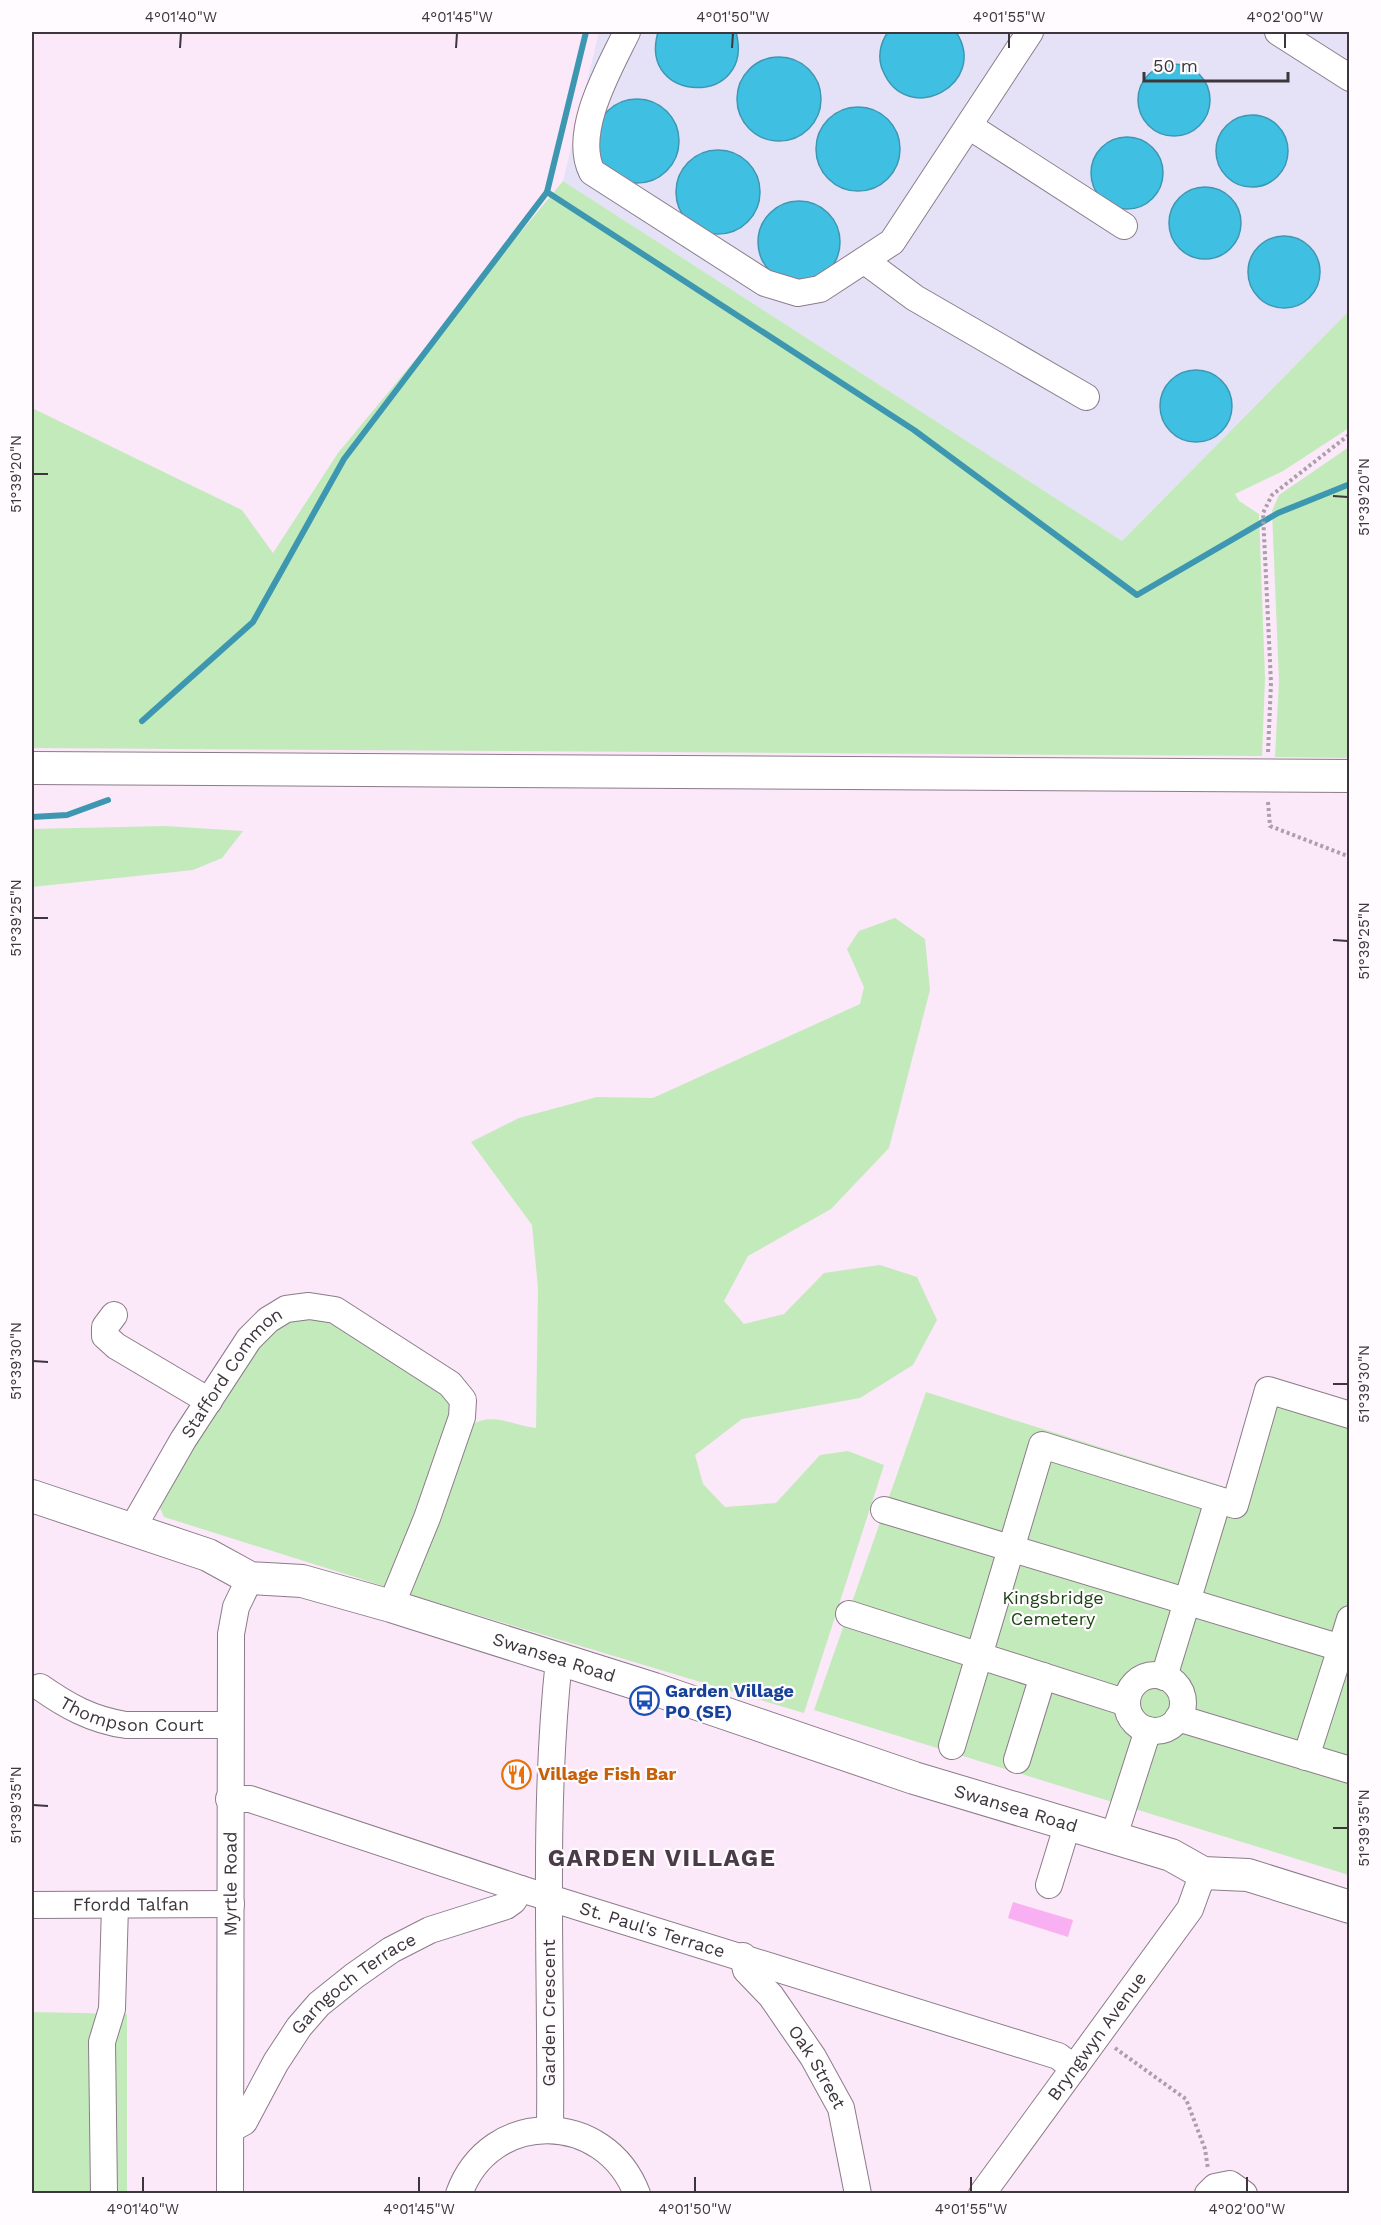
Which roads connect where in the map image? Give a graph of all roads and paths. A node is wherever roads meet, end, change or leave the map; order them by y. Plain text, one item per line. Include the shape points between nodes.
1 (627, 32) edge
2 (1030, 32) edge
3 (1290, 35) edge
4 (1350, 78) edge
5 (969, 126) junction
6 (1124, 226) dead end
7 (865, 261) junction
8 (1086, 397) dead end
9 (1350, 434) edge
10 (1268, 752) dead end
11 (32, 768) edge
12 (1350, 776) edge
13 (1268, 802) dead end
14 (1350, 857) edge
15 (114, 1315) dead end
16 (209, 1401) junction
17 (1350, 1415) edge
18 (32, 1496) edge
19 (1218, 1500) junction
20 (884, 1510) dead end
21 (132, 1529) junction
22 (1010, 1549) junction
23 (250, 1578) junction
24 (1187, 1602) junction
25 (390, 1606) junction
26 (849, 1614) dead end
27 (1350, 1619) edge
28 (1341, 1648) junction
29 (978, 1655) junction
30 (559, 1660) junction
31 (1043, 1676) junction
32 (1164, 1677) junction
33 (40, 1687) dead end
34 (1127, 1703) junction
35 (1178, 1718) junction
36 (229, 1725) junction
37 (1148, 1730) junction
38 (952, 1746) dead end
39 (1306, 1757) junction
40 (1017, 1760) dead end
41 (1350, 1770) edge
42 (229, 1799) junction
43 (1068, 1823) junction
44 (1114, 1836) junction
45 (1203, 1873) junction
46 (1049, 1885) dead end
47 (520, 1889) junction
48 (549, 1897) junction
49 (231, 1904) junction
50 (32, 1905) edge
51 (115, 1906) junction
52 (1350, 1906) edge
53 (743, 1956) junction
54 (1097, 2036) junction
55 (1074, 2068) junction
56 (231, 2129) junction
57 (550, 2129) junction
58 (1211, 2190) edge
59 (104, 2193) edge
60 (230, 2193) edge
61 (459, 2193) edge
62 (637, 2193) edge
63 (858, 2193) edge
64 (982, 2193) edge
65 (1244, 2193) edge

1 - 7 street via 586,130 585,152 592,172 775,288 798,293 820,290
2 - 5 street
3 - 4 street
5 - 6 street
5 - 7 street via 892,242
7 - 8 street via 915,298
9 - 10 path via 1272,495 1263,513 1270,683
11 - 12 main road
13 - 14 path via 1270,826
15 - 16 street via 105,1327 105,1336 116,1346
16 - 21 street, Stafford Common
16 - 25 street, Stafford Common via 249,1339 268,1320 286,1309 309,1306 335,1310 450,1384 463,1400 462,1417 427,1518
17 - 19 street via 1268,1390 1235,1505
18 - 21 main road, Swansea Road
19 - 22 street via 1042,1444
19 - 24 street
20 - 22 street
21 - 23 main road, Swansea Road via 208,1555
22 - 24 street
22 - 29 street
23 - 25 main road, Swansea Road via 302,1581
23 - 36 street, Myrtle Road via 232,1623
24 - 28 street
24 - 32 street
25 - 30 main road, Swansea Road
26 - 29 street
27 - 28 street
28 - 39 street
29 - 31 street
29 - 38 street
30 - 43 main road, Swansea Road via 914,1778
30 - 48 street, Garden Crescent via 554,1698
31 - 34 street
31 - 40 street
32 - 34 street via 1140,1680 1132,1686
32 - 35 street via 1179,1690 1182,1699
33 - 36 street, Thompson Court via 68,1707 109,1723
34 - 37 street via 1134,1722
35 - 37 street via 1165,1729
35 - 39 street
36 - 42 street, Myrtle Road
37 - 44 street
39 - 41 street
42 - 47 street, St. Paul's Terrace via 250,1800
42 - 49 street, Myrtle Road
43 - 44 main road, Swansea Road
43 - 46 street
44 - 45 main road, Swansea Road via 1171,1855
45 - 52 main road, Swansea Road via 1248,1875
45 - 54 street, Bryngwyn Avenue via 1190,1909
47 - 48 street, St. Paul's Terrace
47 - 56 street, Garngoch Terrace via 506,1906 430,1930 391,1950 319,2004 276,2062 244,2122
48 - 53 street, St. Paul's Terrace
48 - 57 street, Garden Crescent
49 - 51 street, Ffordd Talfan
49 - 56 street, Myrtle Road
50 - 51 street, Ffordd Talfan
51 - 59 street via 112,2009 102,2042
53 - 55 street, St. Paul's Terrace via 1058,2056
53 - 63 street, Oak Street via 746,1970 771,1996 813,2057 841,2108
54 - 55 street, Bryngwyn Avenue
54 - 58 path via 1186,2099 1205,2149
55 - 64 street, Bryngwyn Avenue
56 - 60 street, Myrtle Road
57 - 61 street via 523,2133 498,2145 474,2166
57 - 62 street via 573,2133 598,2144 617,2160
58 - 65 street via 1230,2184

